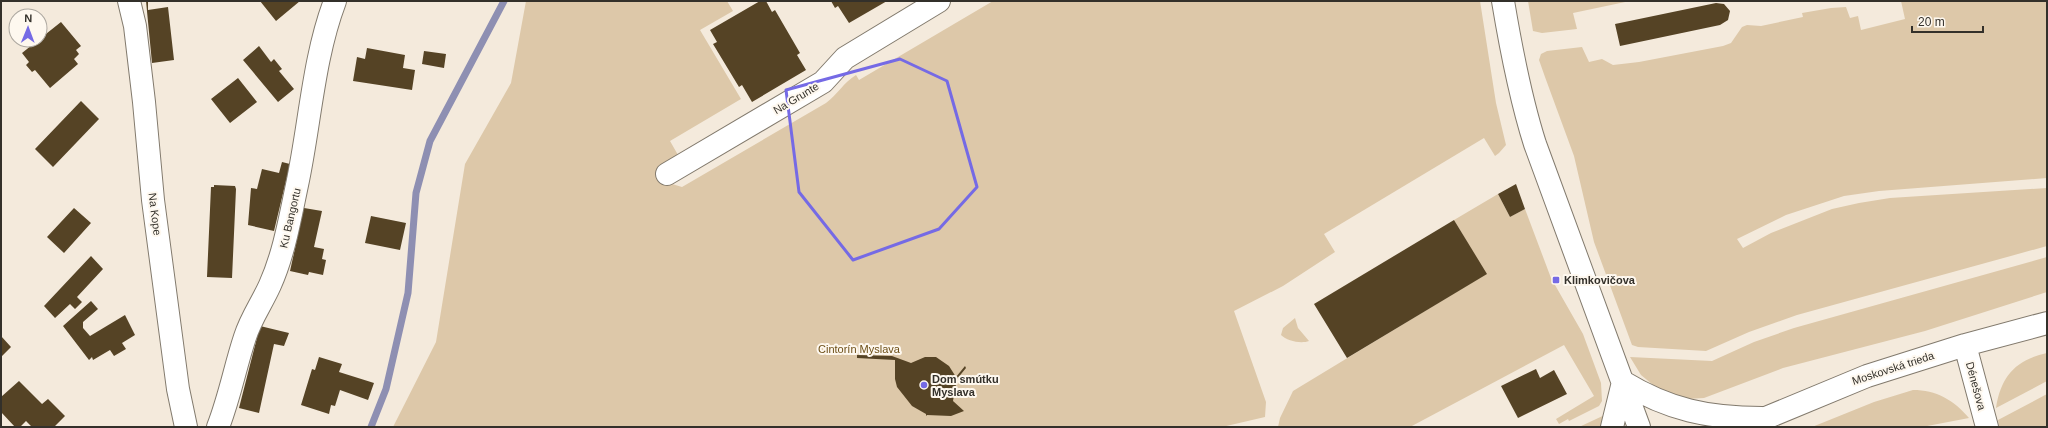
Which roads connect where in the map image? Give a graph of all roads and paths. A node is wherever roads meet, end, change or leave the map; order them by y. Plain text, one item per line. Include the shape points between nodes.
1 (129, 1) edge
2 (335, 1) edge
3 (939, 1) edge
4 (1503, 1) edge
5 (667, 174) dead end
6 (2047, 323) edge
7 (1965, 345) junction
8 (1623, 382) junction
9 (1765, 418) junction
10 (186, 427) edge
11 (218, 427) edge
12 (1612, 427) edge
13 (1639, 427) edge
14 (1744, 427) edge
15 (1987, 427) edge

1 - 10 street, Na Kope via 144,102 152,200 178,389
2 - 11 street, Ku Bangortu via 322,47 298,185 283,248 270,285 245,337 229,399
3 - 5 street, Na Grunte via 845,58 823,82
4 - 8 street via 1510,47 1527,118 1577,262
6 - 7 street, Moskovská trieda
7 - 9 street, Moskovská trieda via 1867,376
7 - 15 street, Dénešova
8 - 9 street via 1659,402 1693,412 1730,418
8 - 12 street
8 - 13 street
9 - 14 street, Moskovská trieda

